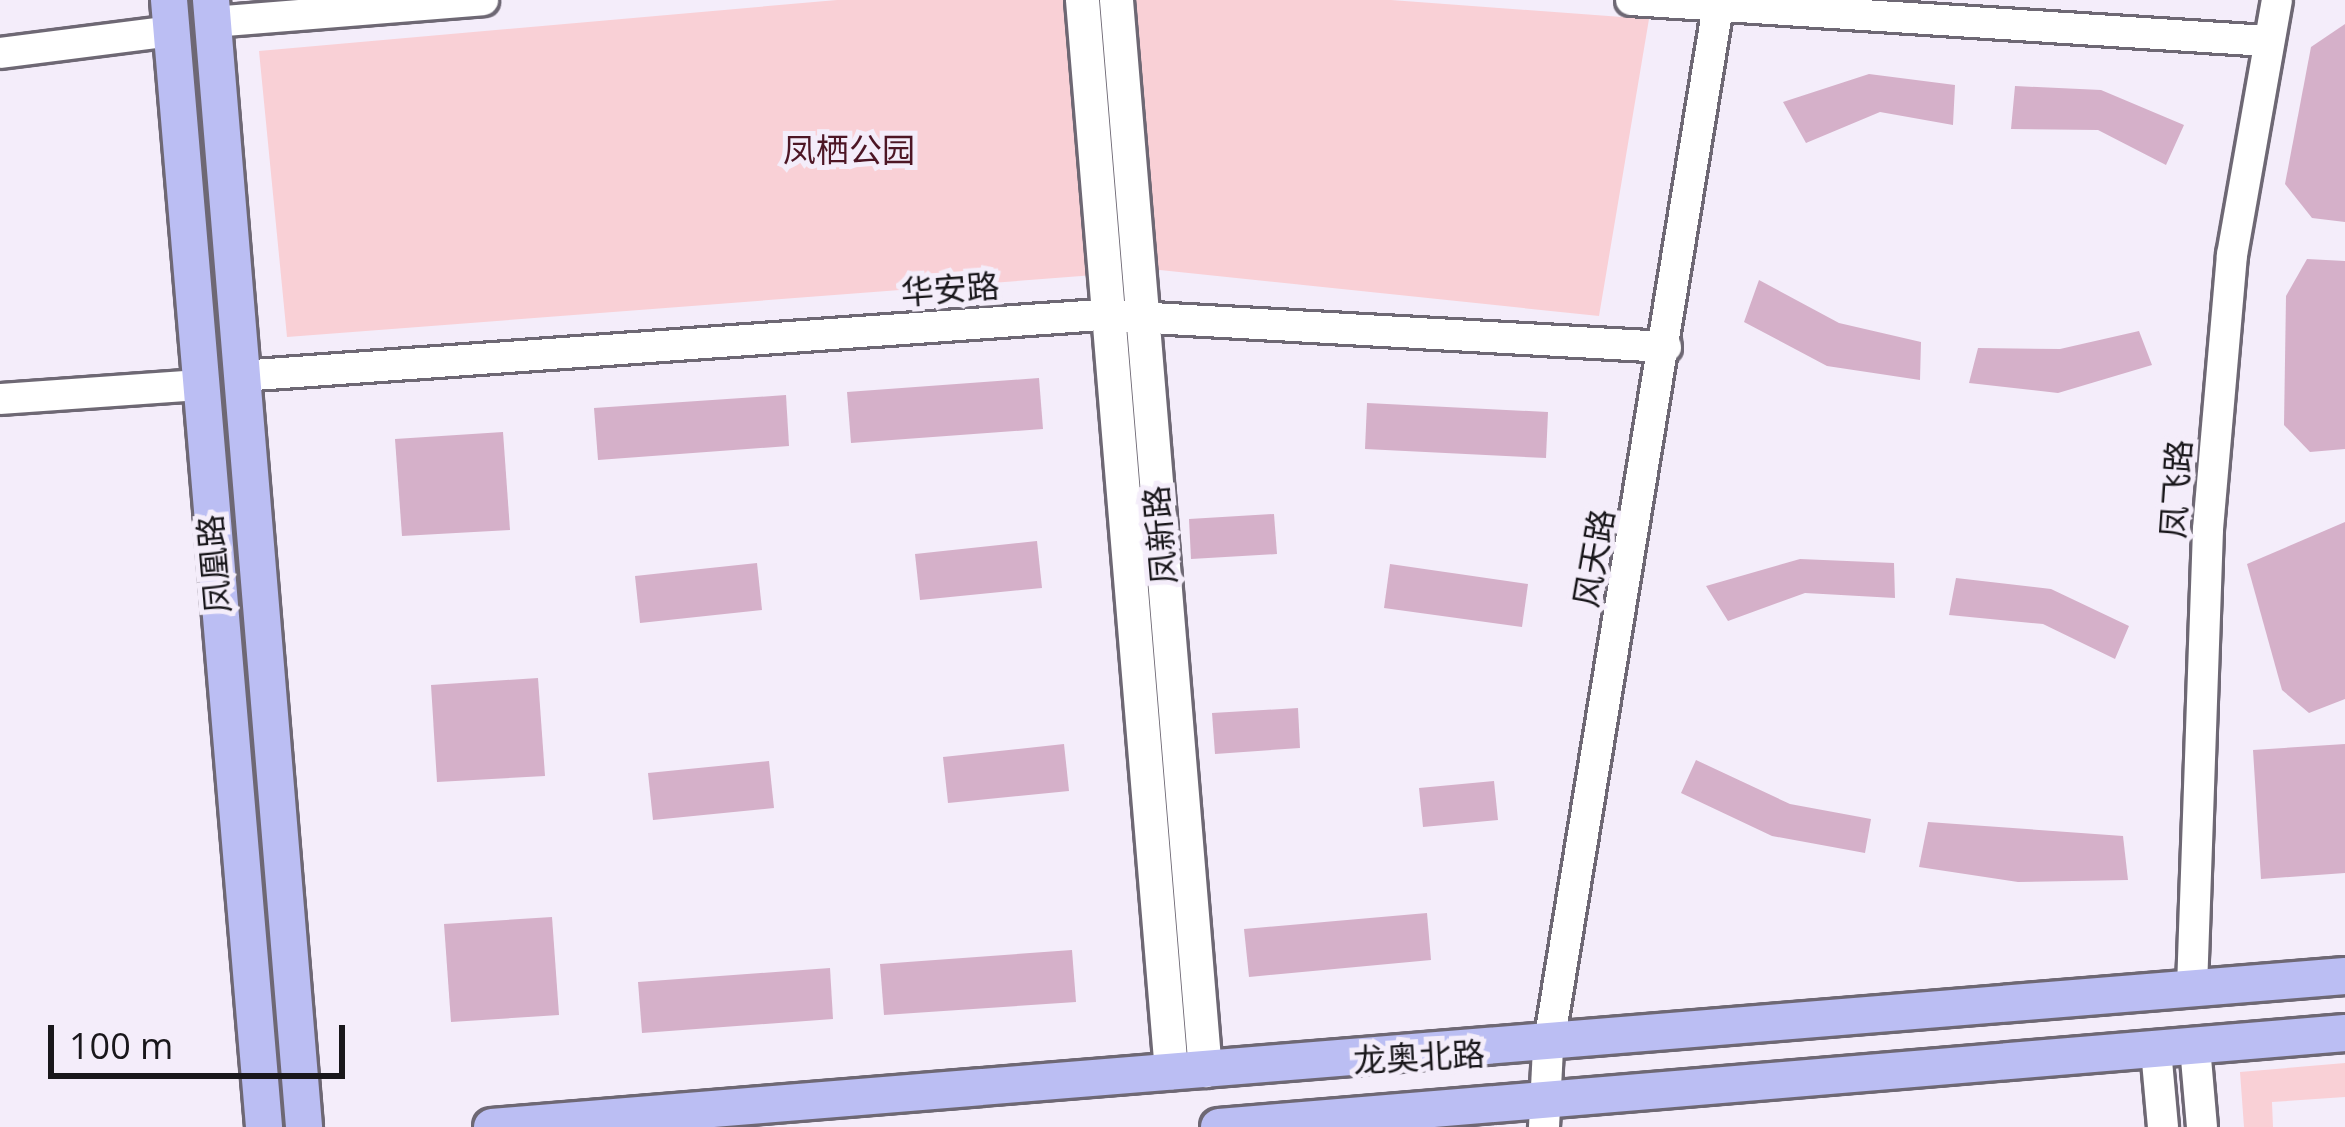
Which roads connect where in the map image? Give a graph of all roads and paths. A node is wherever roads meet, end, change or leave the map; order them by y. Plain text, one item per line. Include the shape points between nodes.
1 (483, 0) edge
2 (1082, 0) edge
3 (1116, 0) edge
4 (1631, 0) edge
5 (2277, 0) edge
6 (1718, 4) edge
7 (212, 11) edge
8 (171, 15) edge
9 (2267, 41) junction
10 (0, 52) edge
11 (1125, 316) junction
12 (1666, 347) junction
13 (240, 376) junction
14 (200, 385) junction
15 (0, 399) edge
16 (2345, 976) edge
17 (2192, 988) junction
18 (2345, 1033) edge
19 (2195, 1047) junction
20 (1548, 1049) junction
21 (2156, 1050) junction
22 (1188, 1071) junction
23 (1543, 1115) edge
24 (264, 1127) edge
25 (304, 1127) edge
26 (492, 1127) edge
27 (1220, 1127) edge
28 (2163, 1127) edge
29 (2202, 1127) edge

1 - 7 street
2 - 11 main road
3 - 11 main road, 凤新路
4 - 6 street
5 - 9 street, 凤飞路
6 - 9 street
6 - 12 street, 风天路
7 - 13 main road, 凤凰路
8 - 10 street via 54,49
8 - 14 main road, 凤凰路
9 - 17 street, 凤飞路 via 2232,255 2208,529
11 - 12 street, 华安路
11 - 13 street, 华安路
11 - 22 main road, 凤新路
12 - 20 street, 风天路
13 - 25 main road, 凤凰路
14 - 15 street
14 - 24 main road, 凤凰路
16 - 17 main road, 龙奥北路
17 - 20 main road, 龙奥北路
18 - 19 main road, 龙奥北路
19 - 21 main road, 龙奥北路
19 - 29 street
20 - 22 main road, 龙奥北路
20 - 23 street, 风天路
21 - 23 main road, 龙奥北路
21 - 28 street
22 - 26 main road, 龙奥北路
23 - 27 main road, 龙奥北路

